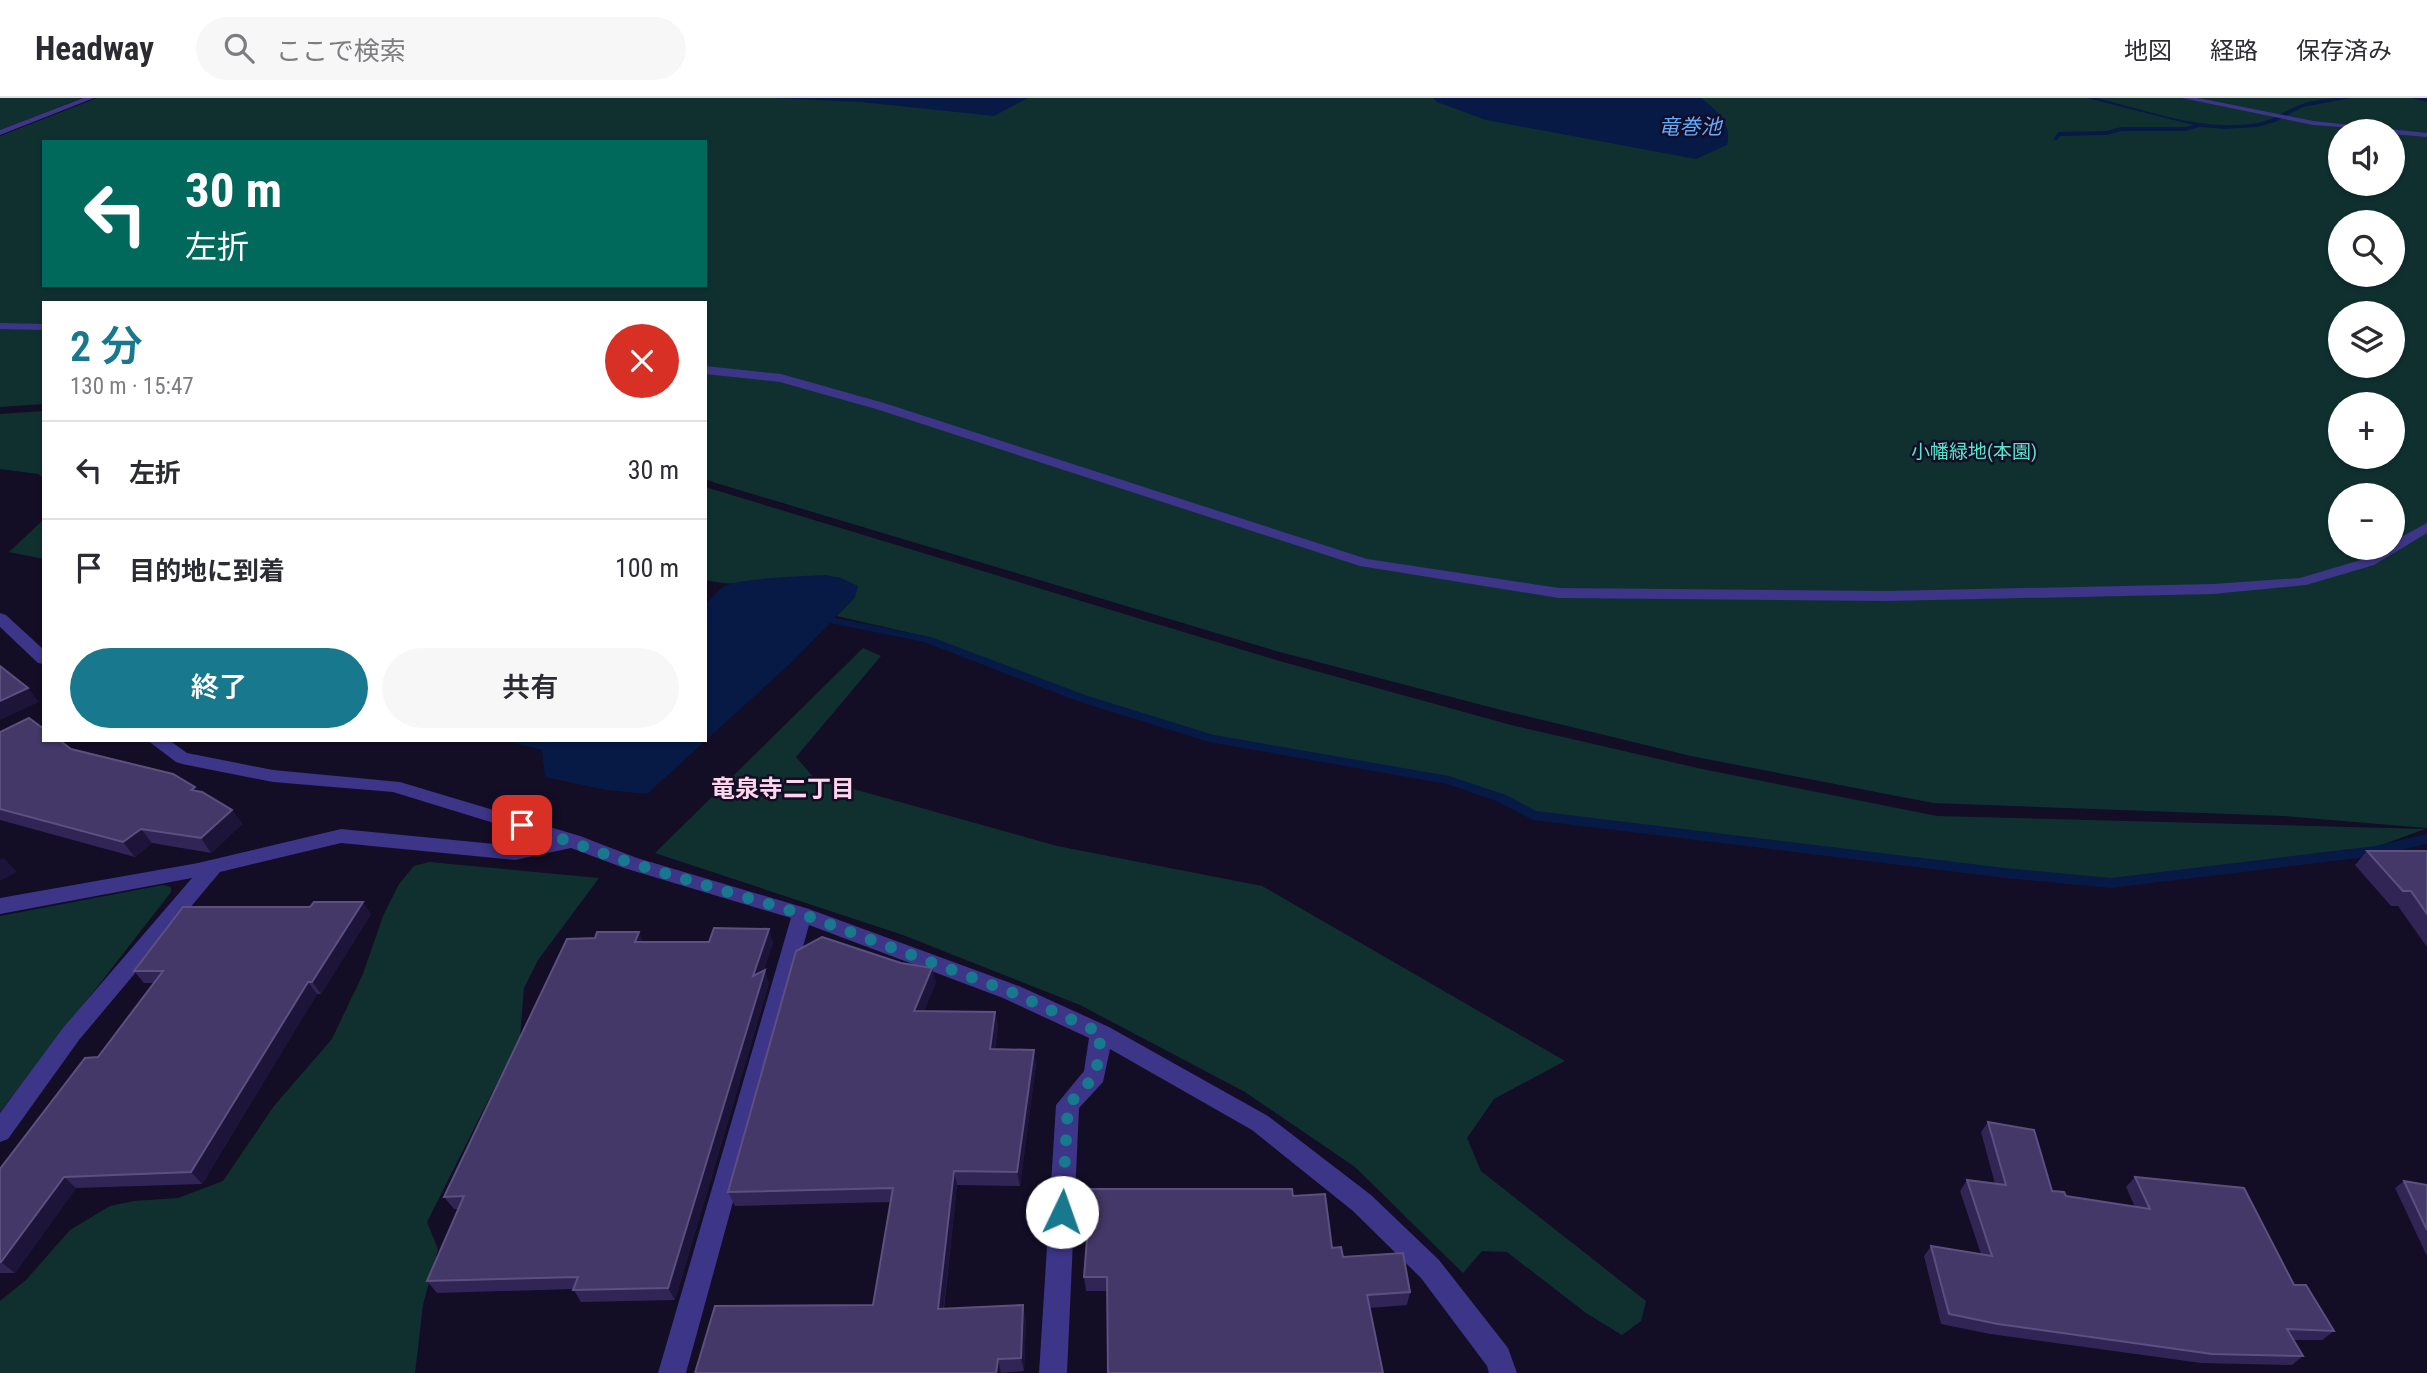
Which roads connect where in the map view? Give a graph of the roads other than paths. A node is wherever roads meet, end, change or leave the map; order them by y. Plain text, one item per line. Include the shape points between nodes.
1 (90, 98) edge
2 (2186, 98) edge
3 (2328, 124) edge
4 (0, 133) edge
5 (2405, 133) edge
6 (2427, 135) edge
7 (0, 326) edge
8 (42, 327) edge
9 (707, 370) edge
10 (2427, 527) edge
11 (0, 618) edge
12 (42, 658) edge
13 (159, 742) edge
14 (573, 841) junction
15 (215, 865) junction
16 (0, 906) edge
17 (802, 914) junction
18 (1101, 1033) junction
19 (0, 1132) edge
20 (672, 1373) edge
21 (1053, 1373) edge
22 (1503, 1373) edge

1 - 4 street
2 - 3 street
5 - 6 street
7 - 8 street
9 - 10 street via 781,378 880,406 1365,563 1559,593 1887,596 2213,589 2301,582 2369,562
11 - 12 street
13 - 14 street via 182,758 272,776 394,786
14 - 15 street via 515,853 341,836
14 - 17 street
15 - 16 street
15 - 19 street via 71,1034
17 - 18 street via 1011,992
17 - 20 street
18 - 21 street via 1096,1075 1068,1105
18 - 22 street via 1260,1123 1362,1203 1430,1269 1498,1358

